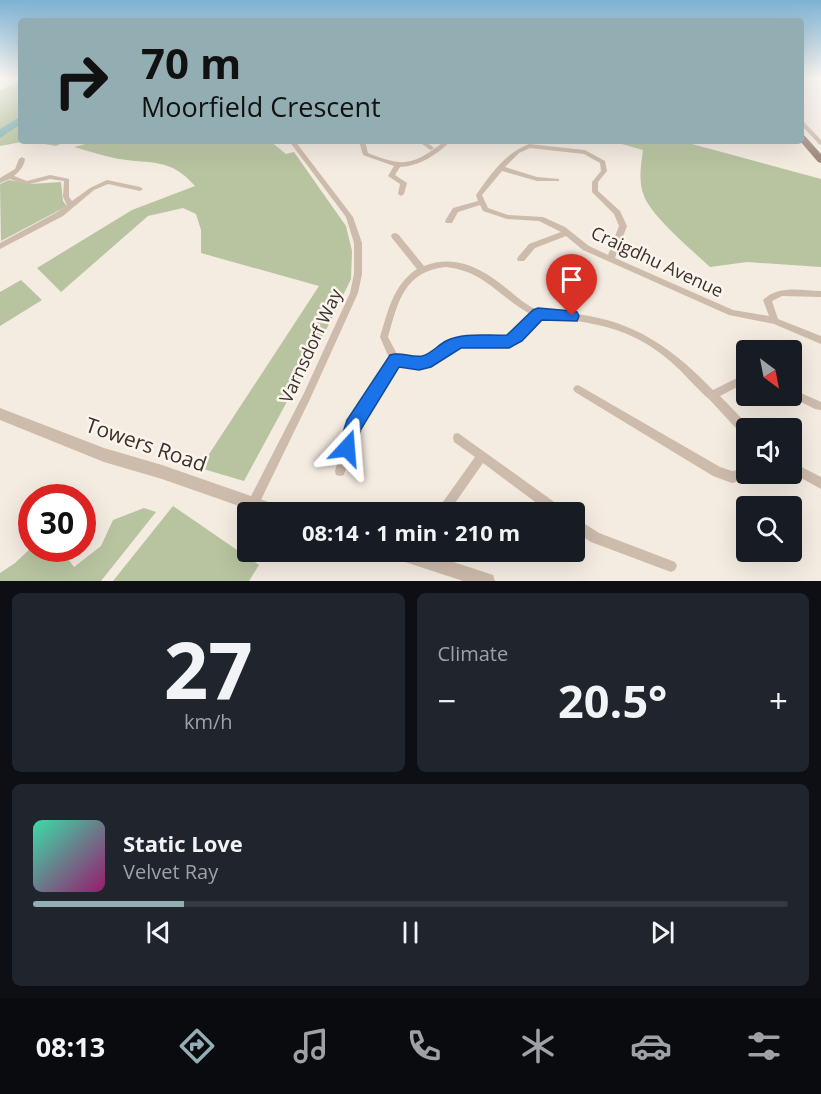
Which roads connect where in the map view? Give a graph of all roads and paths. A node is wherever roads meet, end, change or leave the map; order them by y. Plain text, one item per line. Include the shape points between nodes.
1 (804, 125) edge
2 (804, 140) edge
3 (821, 143) edge
4 (294, 144) edge
5 (363, 144) edge
6 (425, 144) edge
7 (443, 144) edge
8 (431, 148) dead end
9 (22, 159) dead end
10 (821, 160) edge
11 (398, 164) junction
12 (500, 168) junction
13 (9, 176) junction
14 (557, 180) dead end
15 (0, 181) edge
16 (140, 189) dead end
17 (401, 194) dead end
18 (482, 202) junction
19 (71, 206) junction
20 (449, 221) dead end
21 (567, 233) junction
22 (394, 236) dead end
23 (0, 246) edge
24 (611, 258) junction
25 (521, 259) dead end
26 (421, 268) junction
27 (821, 294) edge
28 (538, 314) junction
29 (775, 321) junction
30 (821, 340) edge
31 (395, 360) junction
32 (736, 383) edge
33 (578, 389) dead end
34 (711, 396) junction
35 (802, 398) edge
36 (819, 406) dead end
37 (1, 416) edge
38 (736, 421) edge
39 (458, 438) dead end
40 (481, 457) junction
41 (340, 471) dead end
42 (802, 473) edge
43 (736, 476) edge
44 (821, 483) edge
45 (247, 502) edge
46 (254, 502) edge
47 (449, 502) edge
48 (544, 502) edge
49 (585, 531) edge
50 (438, 562) edge
51 (671, 566) dead end
52 (487, 581) edge

1 - 3 street
2 - 10 main road
4 - 46 street, Varnsdorf Way via 349,217 358,243 358,274 354,293
5 - 11 street via 365,154
6 - 8 street
7 - 11 street via 422,162
9 - 13 street via 22,165
11 - 17 street via 392,176 404,183
12 - 14 street via 537,179
12 - 18 street via 479,195
12 - 24 street via 529,146 585,152 603,162 604,171 595,182 595,192 617,213 623,226
13 - 15 street
13 - 19 street via 26,183 50,177 67,180 66,197
16 - 19 street via 107,182
18 - 20 street via 455,210
18 - 21 street, Craigdhu Avenue via 485,209 507,218 540,219
19 - 23 street
21 - 24 street, Craigdhu Avenue via 586,248
21 - 25 street via 532,246
22 - 26 street
24 - 29 street, Craigdhu Avenue via 732,313
26 - 28 street via 454,263 467,267
26 - 31 street via 396,298 384,337
27 - 29 street via 781,293 767,300
28 - 31 street via 509,342 460,342 431,360
28 - 34 street via 619,326 672,357
29 - 30 street, Craigdhu Avenue
31 - 41 street via 353,426
32 - 34 street
33 - 43 street via 717,472
34 - 38 street
35 - 36 street
37 - 45 street, Towers Road
39 - 40 street
40 - 47 street
40 - 48 street
42 - 44 street
49 - 51 street
50 - 52 street

